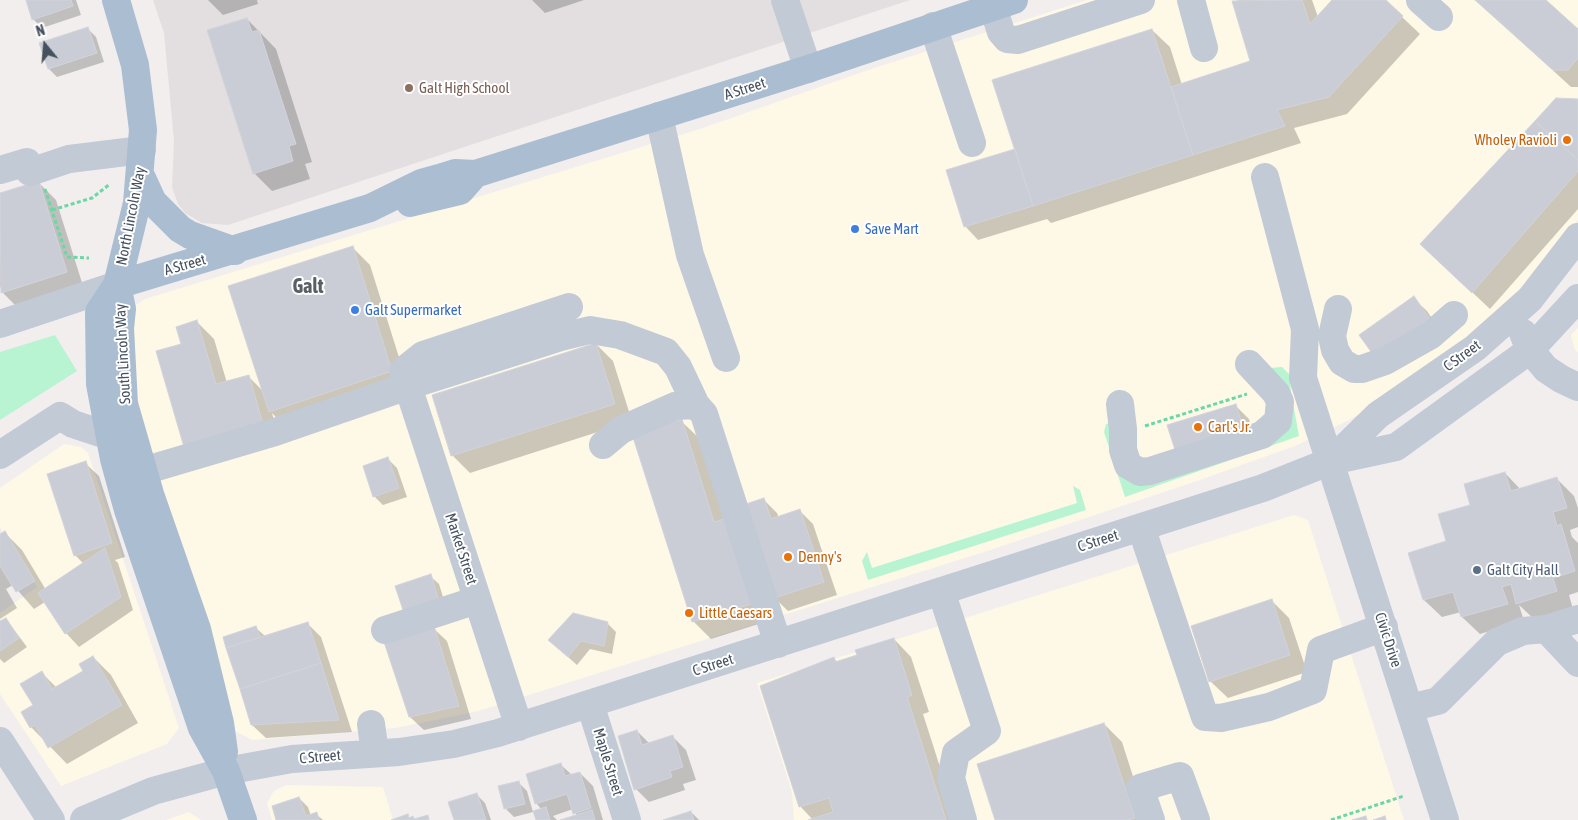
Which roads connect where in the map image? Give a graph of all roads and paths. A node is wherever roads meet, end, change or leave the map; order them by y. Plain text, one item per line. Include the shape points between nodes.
1 (116, 0) edge
2 (785, 0) edge
3 (1141, 0) edge
4 (1191, 0) edge
5 (1003, 3) edge
6 (934, 26) junction
7 (1204, 48) dead end
8 (808, 69) junction
9 (659, 116) junction
10 (972, 143) dead end
11 (142, 163) junction
12 (0, 170) edge
13 (1265, 177) dead end
14 (110, 184) dead end
15 (45, 187) dead end
16 (52, 210) junction
17 (1578, 237) edge
18 (234, 250) junction
19 (89, 258) dead end
20 (1578, 258) edge
21 (118, 285) junction
22 (1578, 298) edge
23 (569, 307) dead end
24 (1338, 309) dead end
25 (1454, 315) dead end
26 (0, 324) edge
27 (1530, 350) junction
28 (726, 358) dead end
29 (1249, 364) dead end
30 (405, 379) junction
31 (1578, 387) edge
32 (1254, 392) dead end
33 (1120, 404) dead end
34 (696, 405) junction
35 (1123, 433) junction
36 (109, 436) junction
37 (603, 445) dead end
38 (0, 455) edge
39 (1331, 460) junction
40 (143, 471) junction
41 (1141, 527) junction
42 (941, 591) junction
43 (477, 600) junction
44 (1578, 619) edge
45 (1384, 627) junction
46 (1546, 629) junction
47 (385, 630) dead end
48 (778, 644) junction
49 (1578, 663) edge
50 (590, 704) junction
51 (1409, 708) junction
52 (371, 724) dead end
53 (518, 727) junction
54 (0, 741) edge
55 (375, 753) junction
56 (226, 771) junction
57 (1404, 796) dead end
58 (52, 820) edge
59 (84, 820) edge
60 (243, 820) edge
61 (626, 820) edge
62 (963, 820) edge
63 (1151, 820) edge
64 (1196, 820) edge
65 (1331, 820) edge
66 (1445, 820) edge

1 - 11 main road, North Lincoln Way via 135,65 141,99
2 - 8 street
3 - 5 street via 1018,40 1007,39 1001,32
4 - 7 street
5 - 6 main road, A Street
6 - 8 main road, A Street
6 - 10 street
8 - 9 main road, A Street
9 - 18 main road, A Street via 475,174 455,173 421,183 370,208
9 - 28 street via 690,255
11 - 12 street via 69,159 30,172 27,162
11 - 18 main road via 154,202 180,229
11 - 21 main road, North Lincoln Way
13 - 39 street, Civic Drive via 1305,329 1303,378
14 - 16 path via 92,198
15 - 16 path
16 - 19 path via 67,257
17 - 39 street, C Street via 1530,299 1475,348 1378,414
18 - 21 main road, A Street
20 - 27 street via 1523,327
21 - 26 street, A Street
21 - 36 main road, South Lincoln Way via 99,312 100,384
21 - 40 main road, South Lincoln Way via 122,309 124,404
22 - 27 street, C Street
23 - 30 street via 423,355
24 - 25 street via 1332,336 1335,350 1342,362 1354,369 1385,362 1431,335
27 - 31 street via 1546,369
27 - 39 street, C Street via 1396,447
29 - 35 street via 1276,393 1280,402 1278,422 1262,435 1140,472 1128,465 1123,450
30 - 34 street via 590,330 620,335 666,352 678,367
30 - 40 street via 276,432
30 - 43 street, Market Street
32 - 35 path
33 - 35 street
34 - 37 street via 675,406 621,430
34 - 48 street via 704,414
36 - 38 street via 60,416
36 - 56 main road, South Lincoln Way via 128,510 202,728
39 - 41 street, C Street via 1263,488
39 - 45 street, Civic Drive
40 - 56 main road, South Lincoln Way via 203,627
41 - 42 street, C Street
41 - 45 street via 1205,717 1221,718 1269,708 1312,690 1321,650
42 - 48 street, C Street
42 - 62 street via 986,731 956,753 951,778
43 - 47 street
43 - 53 street, Market Street
44 - 46 street
45 - 51 street, Civic Drive
46 - 49 street
46 - 51 street via 1523,630 1497,642 1438,701
48 - 50 street, C Street
50 - 53 street, C Street
50 - 61 street, Maple Street
51 - 66 street, Civic Drive
52 - 55 street
53 - 55 street, C Street via 454,744
54 - 58 street
55 - 56 street, C Street via 292,759
56 - 59 street, C Street via 153,791
56 - 60 main road, South Lincoln Way
57 - 65 path
63 - 64 street via 1140,788 1180,776

